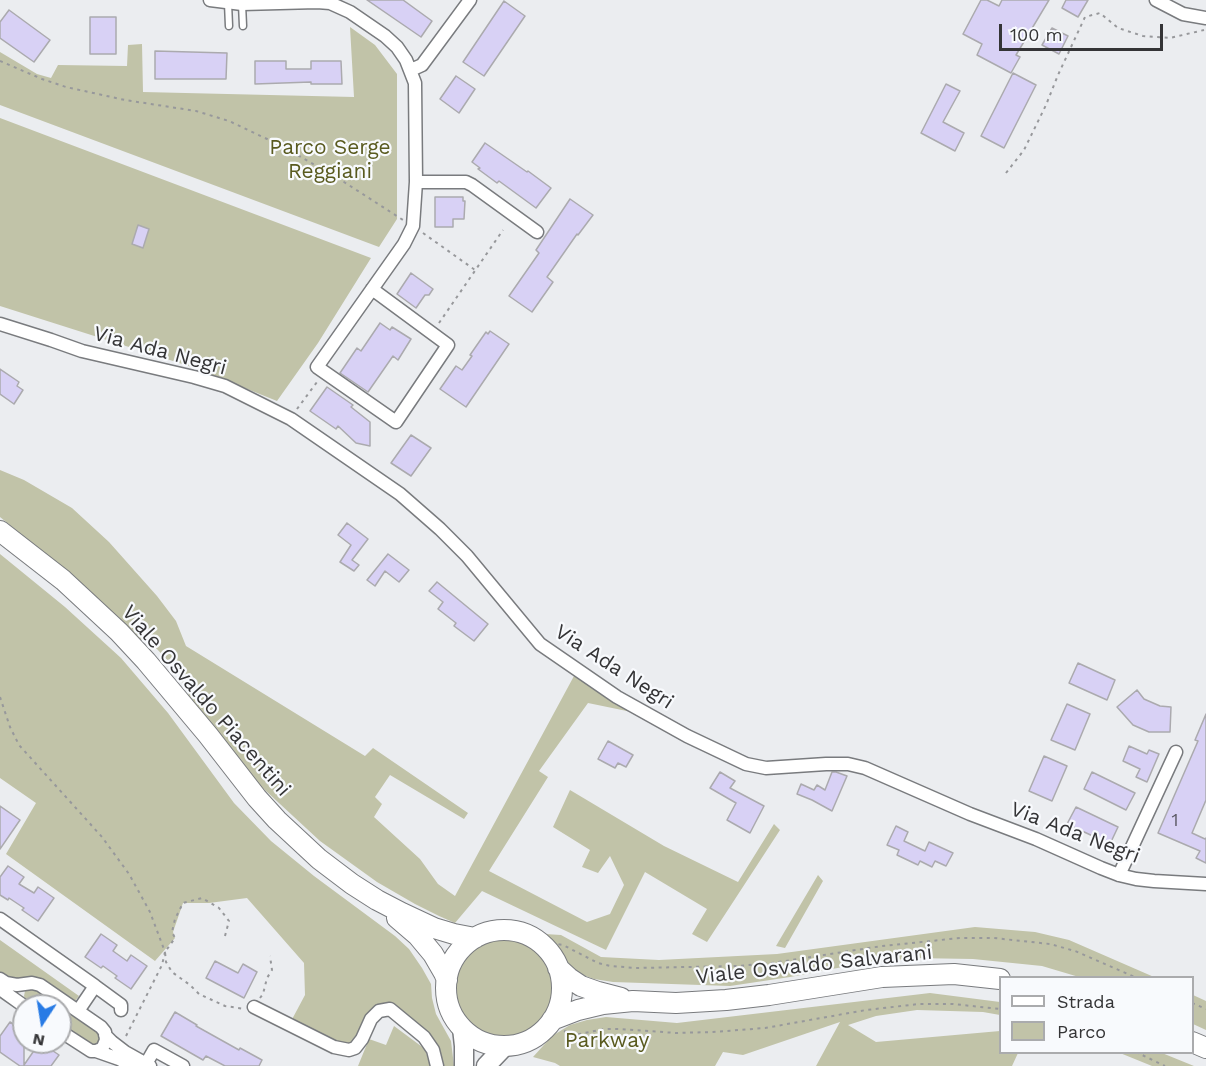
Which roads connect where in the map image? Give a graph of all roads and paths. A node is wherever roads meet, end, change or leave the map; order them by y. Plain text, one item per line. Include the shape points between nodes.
1 (210, 0) edge
2 (470, 0) edge
3 (1156, 0) edge
4 (228, 3) junction
5 (242, 4) junction
6 (1206, 17) edge
7 (229, 26) dead end
8 (243, 26) dead end
9 (1206, 30) edge
10 (0, 61) edge
11 (411, 70) junction
12 (1006, 173) dead end
13 (416, 182) junction
14 (413, 226) junction
15 (503, 230) dead end
16 (537, 232) dead end
17 (475, 270) junction
18 (372, 290) junction
19 (0, 324) edge
20 (432, 333) junction
21 (324, 372) junction
22 (291, 419) junction
23 (0, 531) edge
24 (0, 698) edge
25 (1176, 752) dead end
26 (1119, 875) junction
27 (1206, 884) edge
28 (377, 900) junction
29 (0, 919) edge
30 (225, 936) dead end
31 (475, 938) junction
32 (545, 948) junction
33 (165, 952) junction
34 (270, 956) dead end
35 (558, 968) junction
36 (1132, 976) edge
37 (0, 979) edge
38 (999, 979) edge
39 (447, 980) junction
40 (24, 984) junction
41 (95, 986) junction
42 (20, 994) edge
43 (633, 1001) junction
44 (254, 1007) junction
45 (999, 1009) edge
46 (78, 1011) junction
47 (121, 1011) dead end
48 (550, 1022) junction
49 (462, 1028) junction
50 (105, 1035) junction
51 (72, 1039) edge
52 (505, 1046) junction
53 (120, 1048) junction
54 (96, 1051) junction
55 (1138, 1054) edge
56 (148, 1065) edge
57 (132, 1066) edge
58 (183, 1066) edge
59 (437, 1066) edge
60 (464, 1066) edge
61 (486, 1066) edge
62 (1165, 1066) edge

1 - 4 street
2 - 11 street via 422,65
3 - 6 street via 1183,14
4 - 5 street
4 - 7 lane
5 - 8 lane
5 - 11 street via 330,3 385,36
9 - 12 path via 1170,38 1143,36 1118,28 1100,13 1085,17 1024,150
10 - 14 path via 66,87 196,111 229,121 294,153
11 - 13 street via 415,83
13 - 14 street
13 - 16 street via 466,182
14 - 17 path
14 - 18 street
15 - 17 path
17 - 20 path
18 - 20 street
18 - 21 street via 317,367
19 - 22 street, Via Ada Negri via 82,351 225,386
20 - 21 street via 448,345 396,422
21 - 22 path
22 - 26 street, Via Ada Negri via 400,494 440,528 540,644 617,696 687,736 756,767 848,764 865,768
23 - 28 main road, Viale Osvaldo Piacentini via 63,580 120,632 276,820 319,859
24 - 33 path via 19,745 102,837 129,874 150,912
25 - 26 street
26 - 27 street, Via Ada Negri
28 - 31 main road, Viale Osvaldo Piacentini via 434,927
28 - 39 main road, Viale Osvaldo Piacentini via 418,936
29 - 41 street
30 - 33 path via 229,921 219,908 202,898 183,903 172,932 175,938
31 - 32 main road, Viale Osvaldo Piacentini via 506,930 527,935
31 - 39 main road, Viale Osvaldo Piacentini via 456,955
32 - 35 main road, Viale Osvaldo Piacentini
32 - 36 path via 550,943 564,945 610,966 738,966 890,945 986,937 1050,944
33 - 44 path via 172,972 199,994 225,1006 244,1010
33 - 53 path
34 - 44 path via 272,970
35 - 43 main road, Viale Osvaldo Salvarani via 581,986
35 - 48 main road, Viale Osvaldo Piacentini via 561,995
37 - 40 street
38 - 43 main road, Viale Osvaldo Salvarani via 908,975 726,1000
39 - 49 main road, Viale Osvaldo Piacentini via 450,1010
40 - 42 street
40 - 46 street via 40,985
41 - 46 street
41 - 47 street via 121,1005
43 - 48 main road, Viale Osvaldo Salvarani via 578,1010
44 - 59 street via 334,1047 349,1050 362,1039 371,1019 390,1009 424,1037
45 - 48 path via 919,1004 765,1028 713,1032 604,1029 574,1035
46 - 50 street via 101,1027
48 - 52 main road via 530,1040
49 - 52 main road via 481,1041
49 - 60 main road, Viale Osvaldo Piacentini
50 - 53 street
50 - 54 street via 104,1047
51 - 54 street
52 - 61 main road
53 - 56 street
54 - 57 street
55 - 62 path
56 - 58 street via 154,1050

